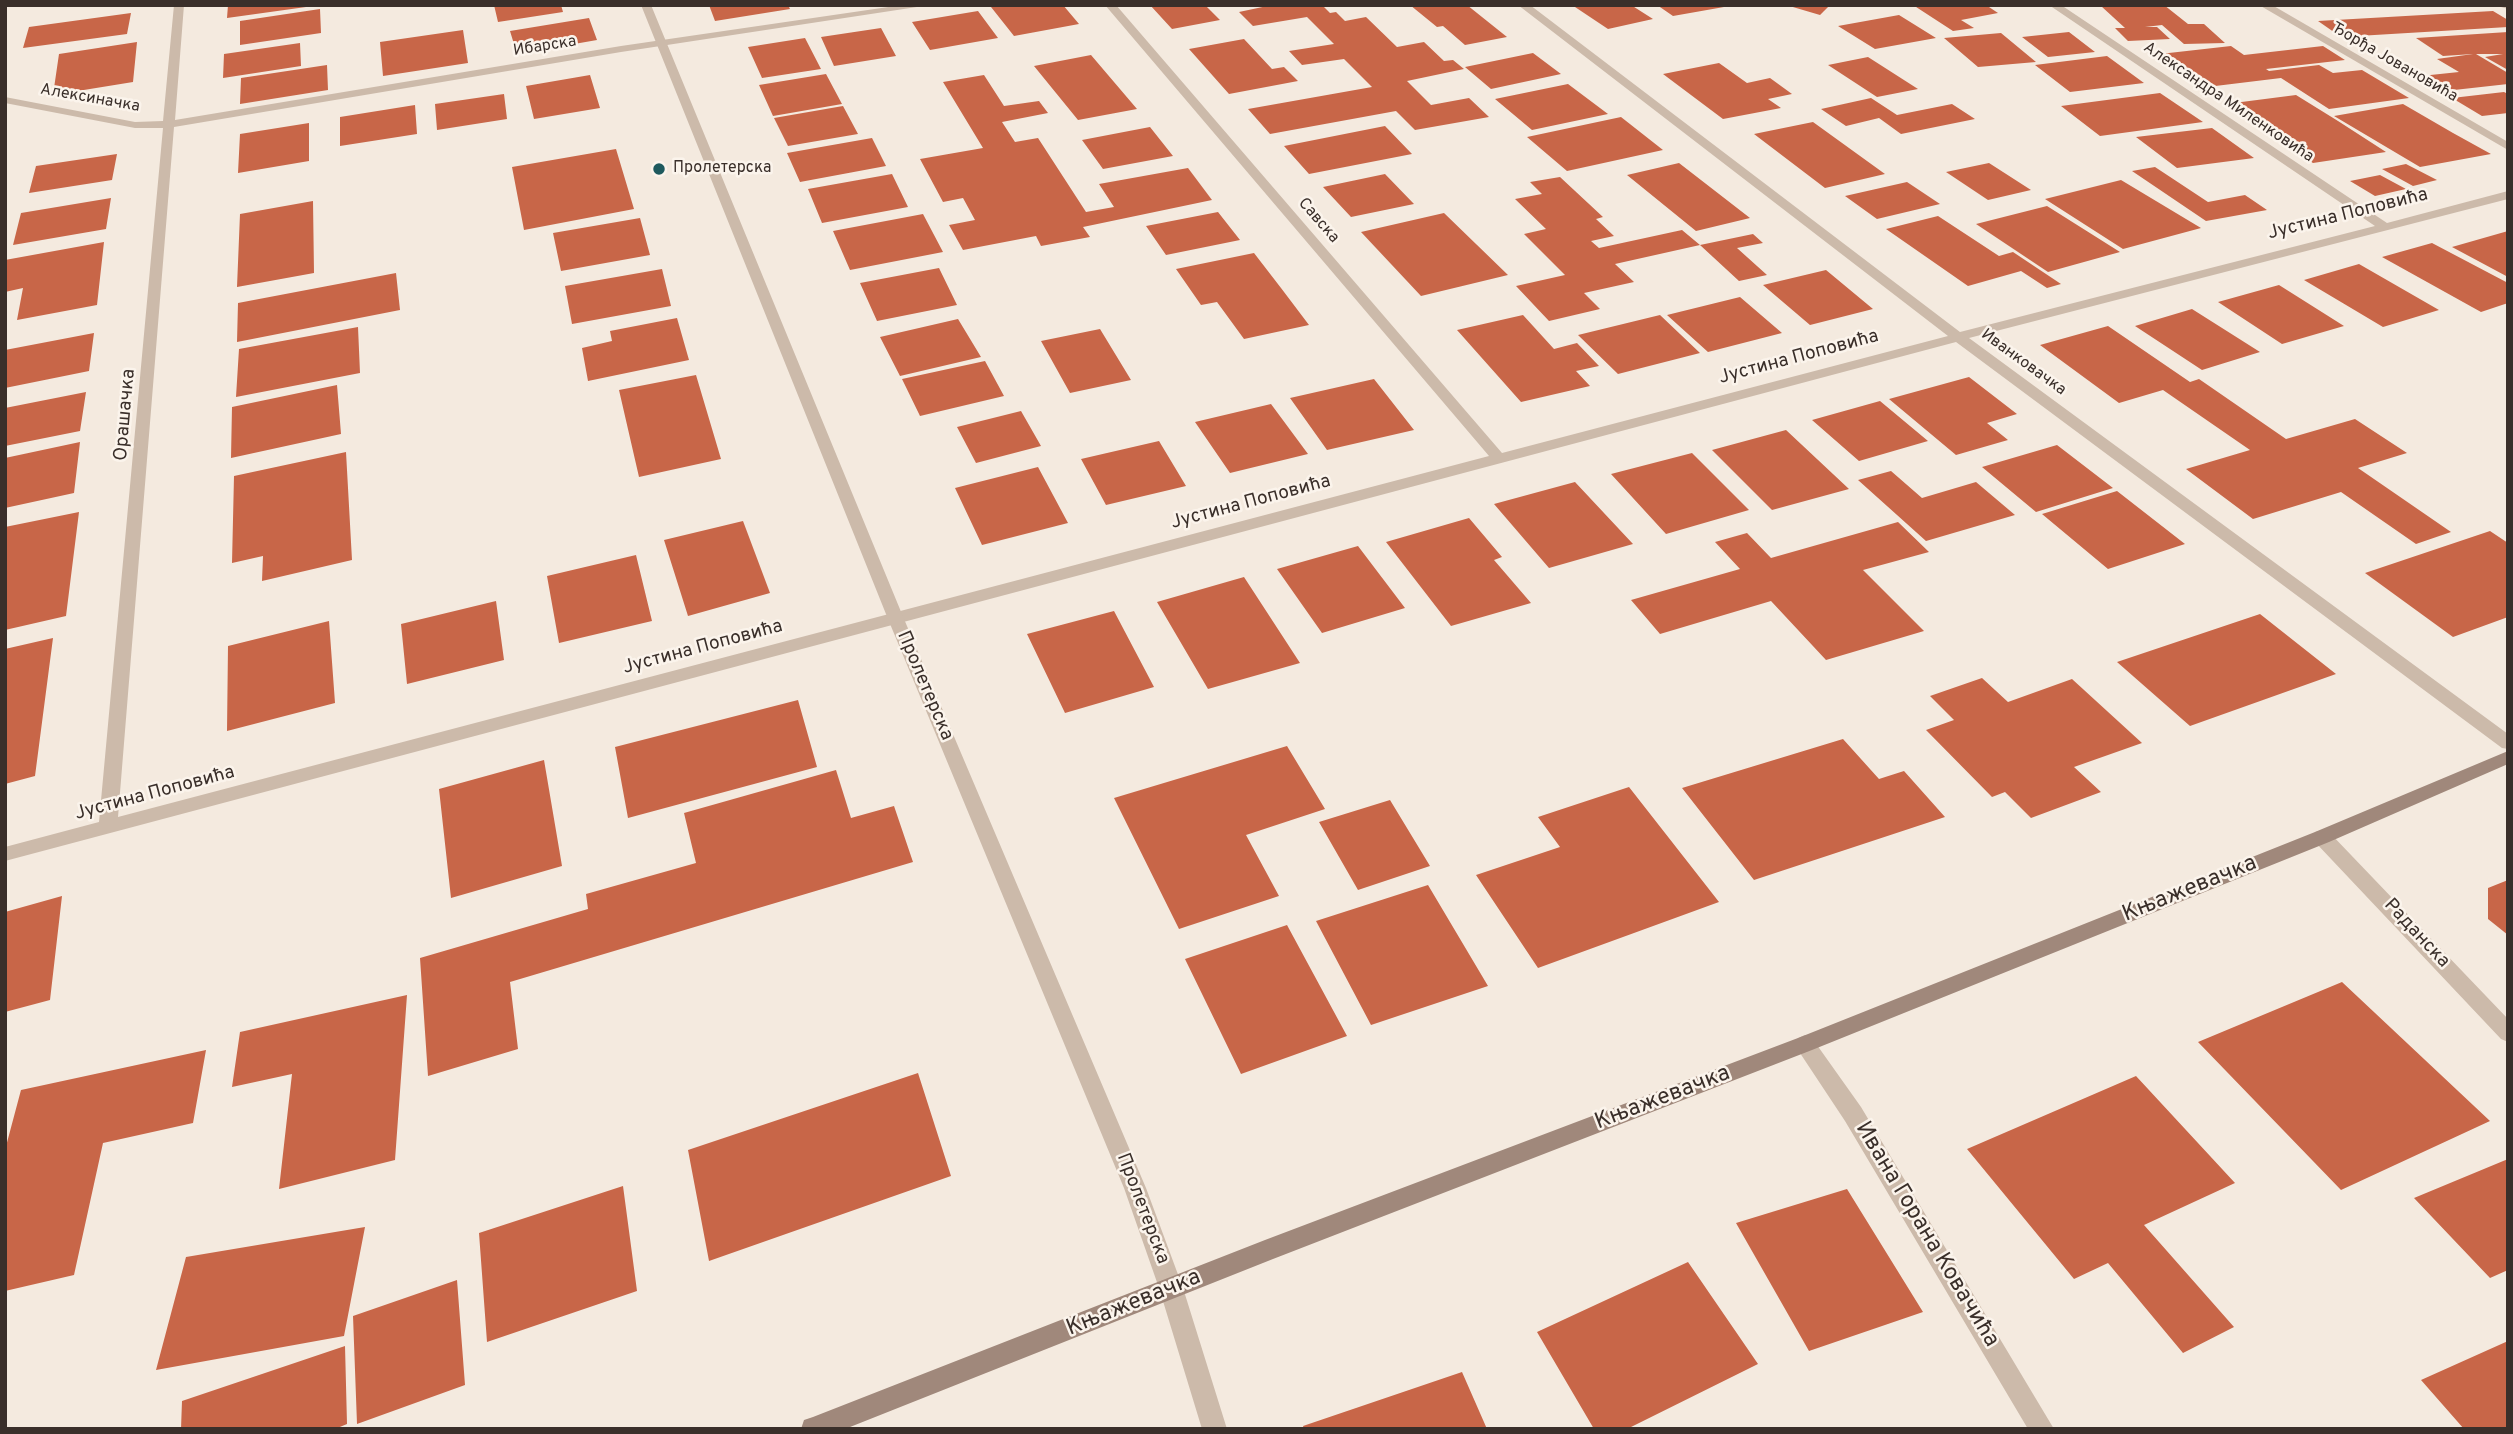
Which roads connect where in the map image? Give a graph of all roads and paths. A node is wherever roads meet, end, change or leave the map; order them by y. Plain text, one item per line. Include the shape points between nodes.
1 (179, 5) edge
2 (646, 5) edge
3 (925, 5) edge
4 (1110, 5) edge
5 (1523, 5) edge
6 (2054, 5) edge
7 (2264, 5) edge
8 (661, 44) junction
9 (5, 100) edge
10 (171, 124) junction
11 (2508, 147) edge
12 (2508, 195) edge
13 (2385, 227) junction
14 (1958, 337) junction
15 (1499, 459) junction
16 (896, 619) junction
17 (2508, 743) edge
18 (2508, 757) edge
19 (108, 828) junction
20 (2322, 837) junction
21 (5, 854) edge
22 (2508, 1033) edge
23 (1805, 1044) junction
24 (1171, 1288) junction
25 (813, 1429) edge
26 (1215, 1429) edge
27 (2042, 1429) edge

1 - 10 street, Орашачка
2 - 8 street, Пролетерска
3 - 8 street, Ибарска
4 - 15 street, Савска
5 - 14 street, Иванковачка
6 - 13 street, Александра Миленковића
7 - 11 street, Ђорђа Јовановића
8 - 10 street, Ибарска
8 - 16 street, Пролетерска
9 - 10 street, Алексиначка via 135,125
10 - 19 street, Орашачка
12 - 13 street, Јустина Поповића
13 - 14 street, Јустина Поповића
14 - 15 street, Јустина Поповића
14 - 17 street, Иванковачка
15 - 16 street, Јустина Поповића
16 - 19 street, Јустина Поповића
16 - 24 street, Пролетерска via 1135,1188
18 - 20 main road, Књажевачка
19 - 21 street, Јустина Поповића
20 - 22 street, Раданска
20 - 23 main road, Књажевачка
23 - 24 main road, Књажевачка
23 - 27 street, Ивана Горана Ковачића via 1860,1125
24 - 25 main road, Књажевачка
24 - 26 street, Пролетерска

